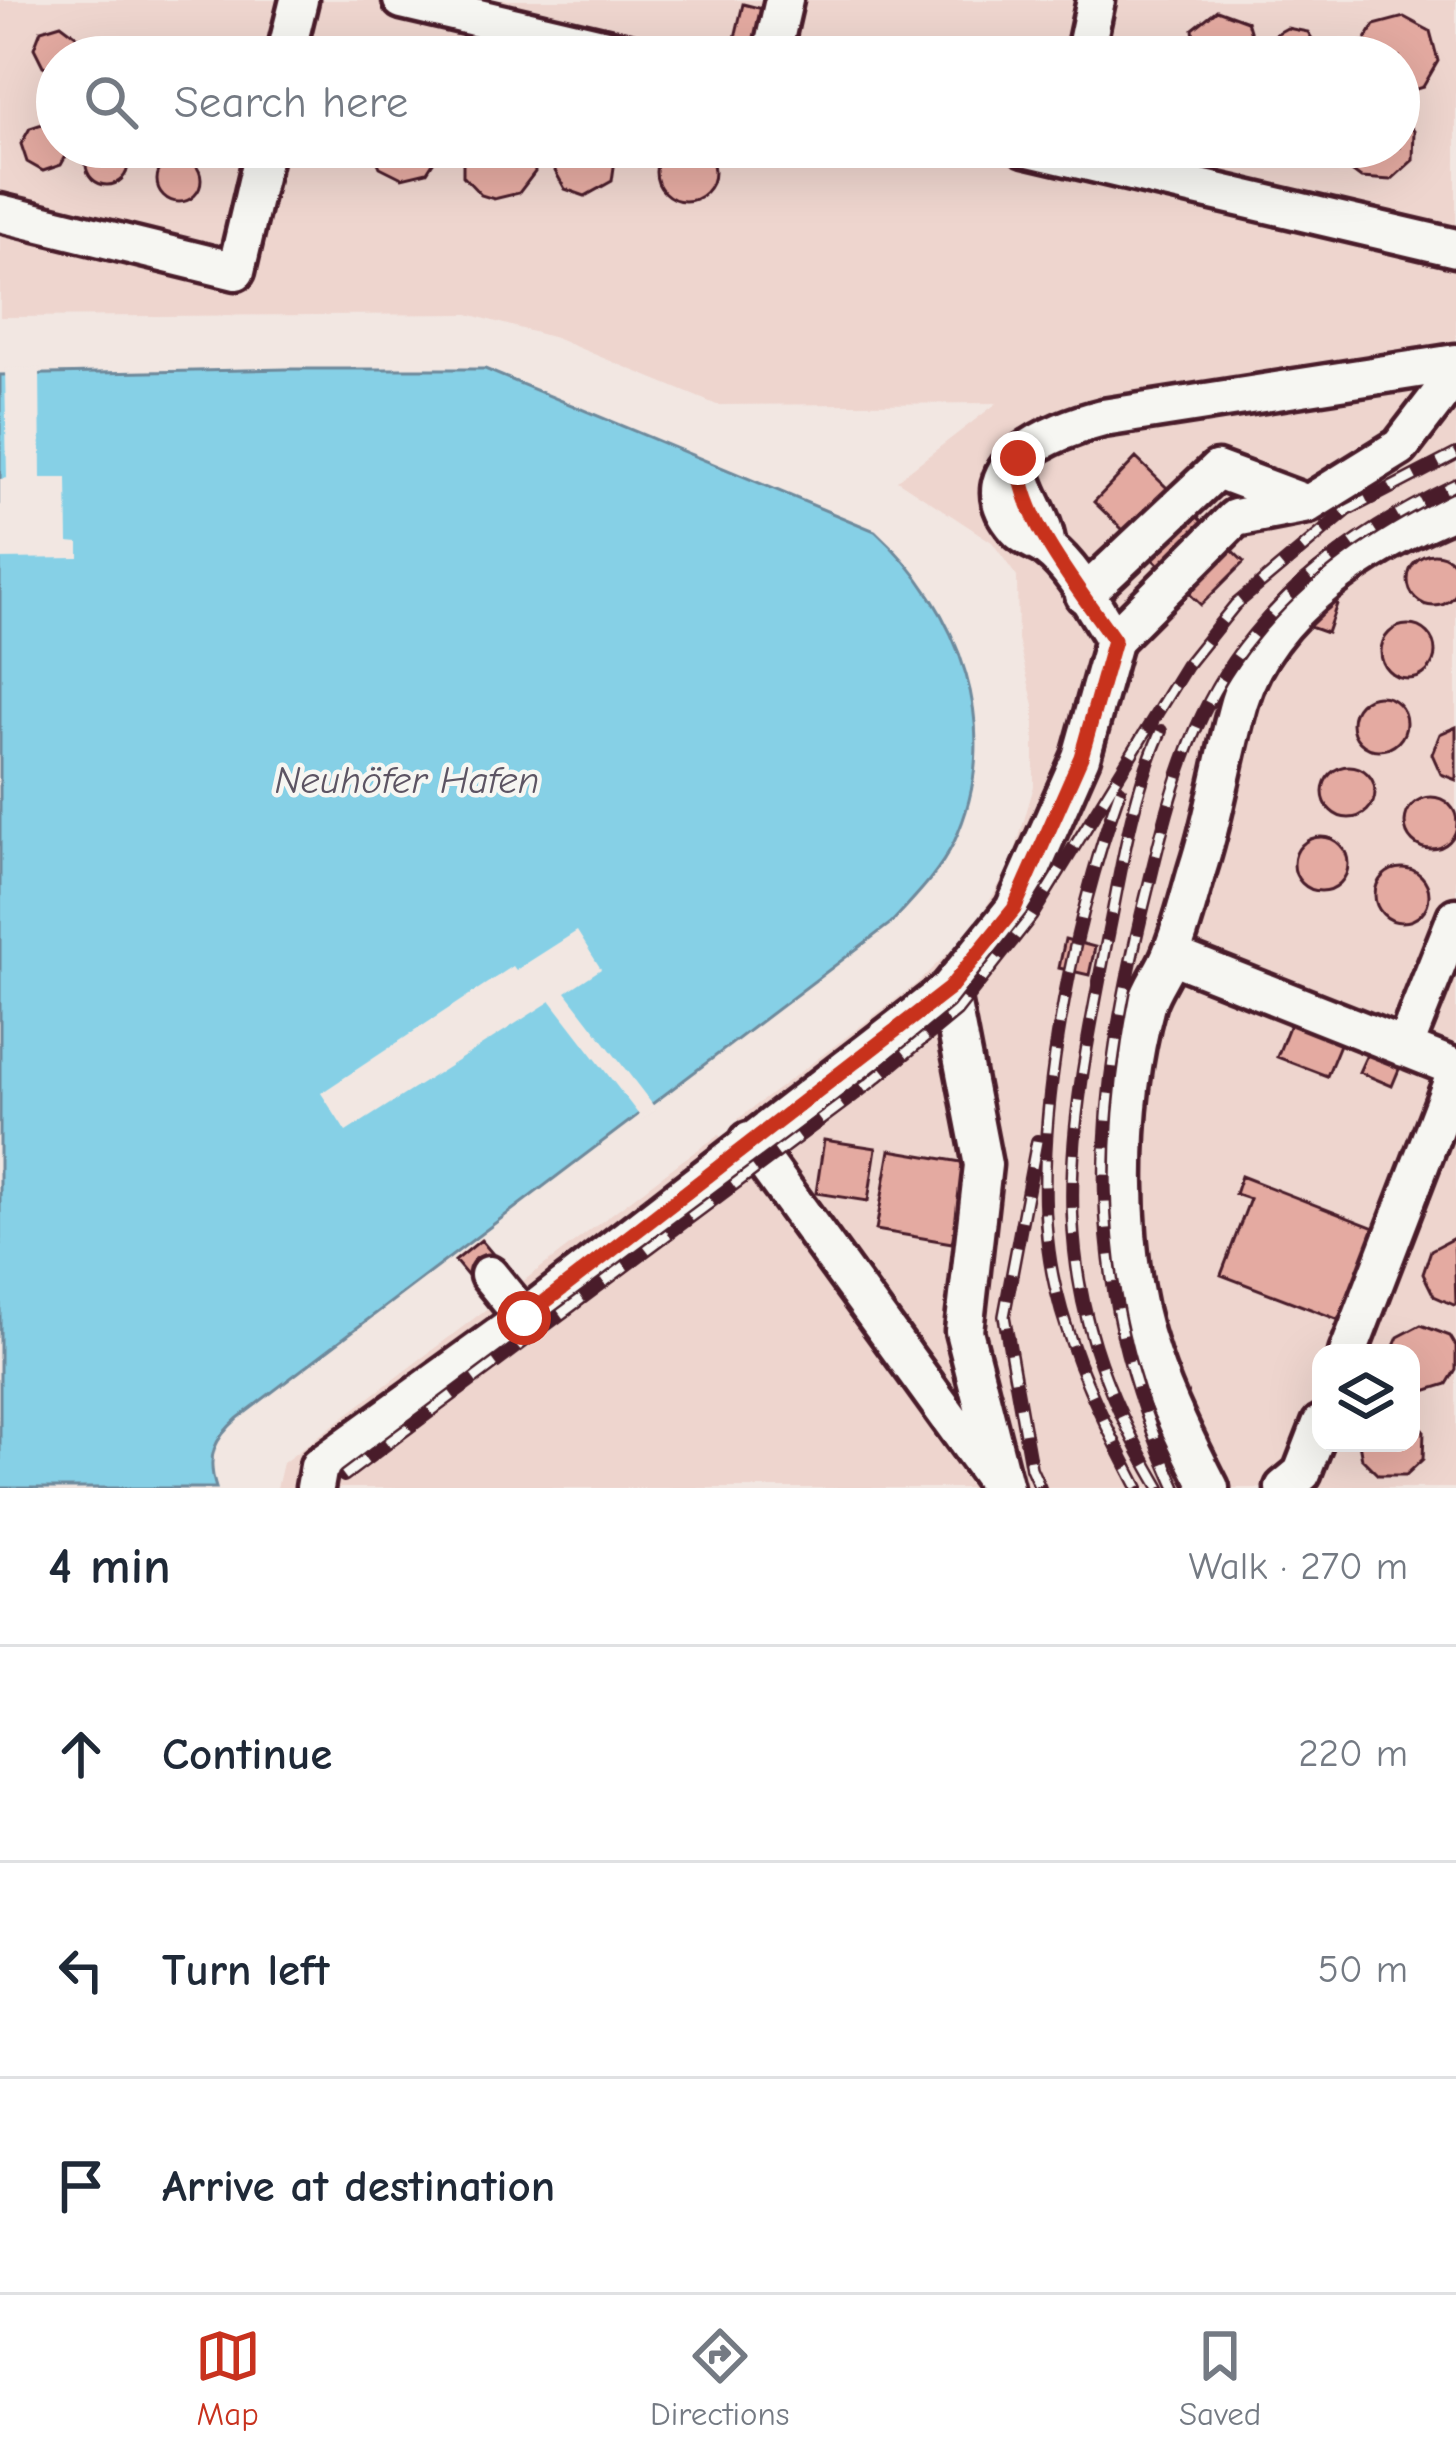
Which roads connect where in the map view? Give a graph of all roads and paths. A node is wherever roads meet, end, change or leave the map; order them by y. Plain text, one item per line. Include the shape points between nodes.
1 (298, 0) edge
2 (402, 0) edge
3 (784, 0) edge
4 (1096, 0) edge
5 (290, 36) edge
6 (555, 36) edge
7 (776, 36) edge
8 (1088, 36) edge
9 (260, 168) edge
10 (1132, 168) edge
11 (0, 213) edge
12 (1456, 248) edge
13 (1456, 363) edge
14 (1456, 374) edge
15 (1308, 504) junction
16 (1456, 509) edge
17 (1084, 595) junction
18 (1114, 640) junction
19 (1456, 917) edge
20 (1171, 955) junction
21 (949, 989) junction
22 (1404, 1048) junction
23 (1456, 1070) edge
24 (748, 1141) junction
25 (489, 1275) dead end
26 (524, 1318) junction
27 (1351, 1344) edge
28 (1312, 1447) edge
29 (315, 1488) edge
30 (1002, 1488) edge
31 (1210, 1488) edge
32 (1285, 1488) edge

1 - 5 lane
2 - 6 lane
3 - 7 lane
4 - 8 lane
9 - 11 lane via 236,271
10 - 12 lane
13 - 17 lane via 1103,418 1052,434 1018,458 1021,483 1047,548
14 - 15 lane via 1400,447
15 - 17 lane via 1217,470
15 - 18 lane via 1234,518
16 - 20 lane via 1346,564 1304,601 1264,656 1240,698
17 - 18 lane
18 - 21 lane via 1081,757 1014,909
19 - 22 lane
20 - 22 lane
20 - 31 lane via 1148,998 1132,1064 1131,1251 1149,1352
21 - 24 lane
21 - 30 lane via 983,1165 964,1331
22 - 23 lane
23 - 27 lane
24 - 26 lane
24 - 30 lane
25 - 26 lane
26 - 29 lane via 319,1466
28 - 32 lane

